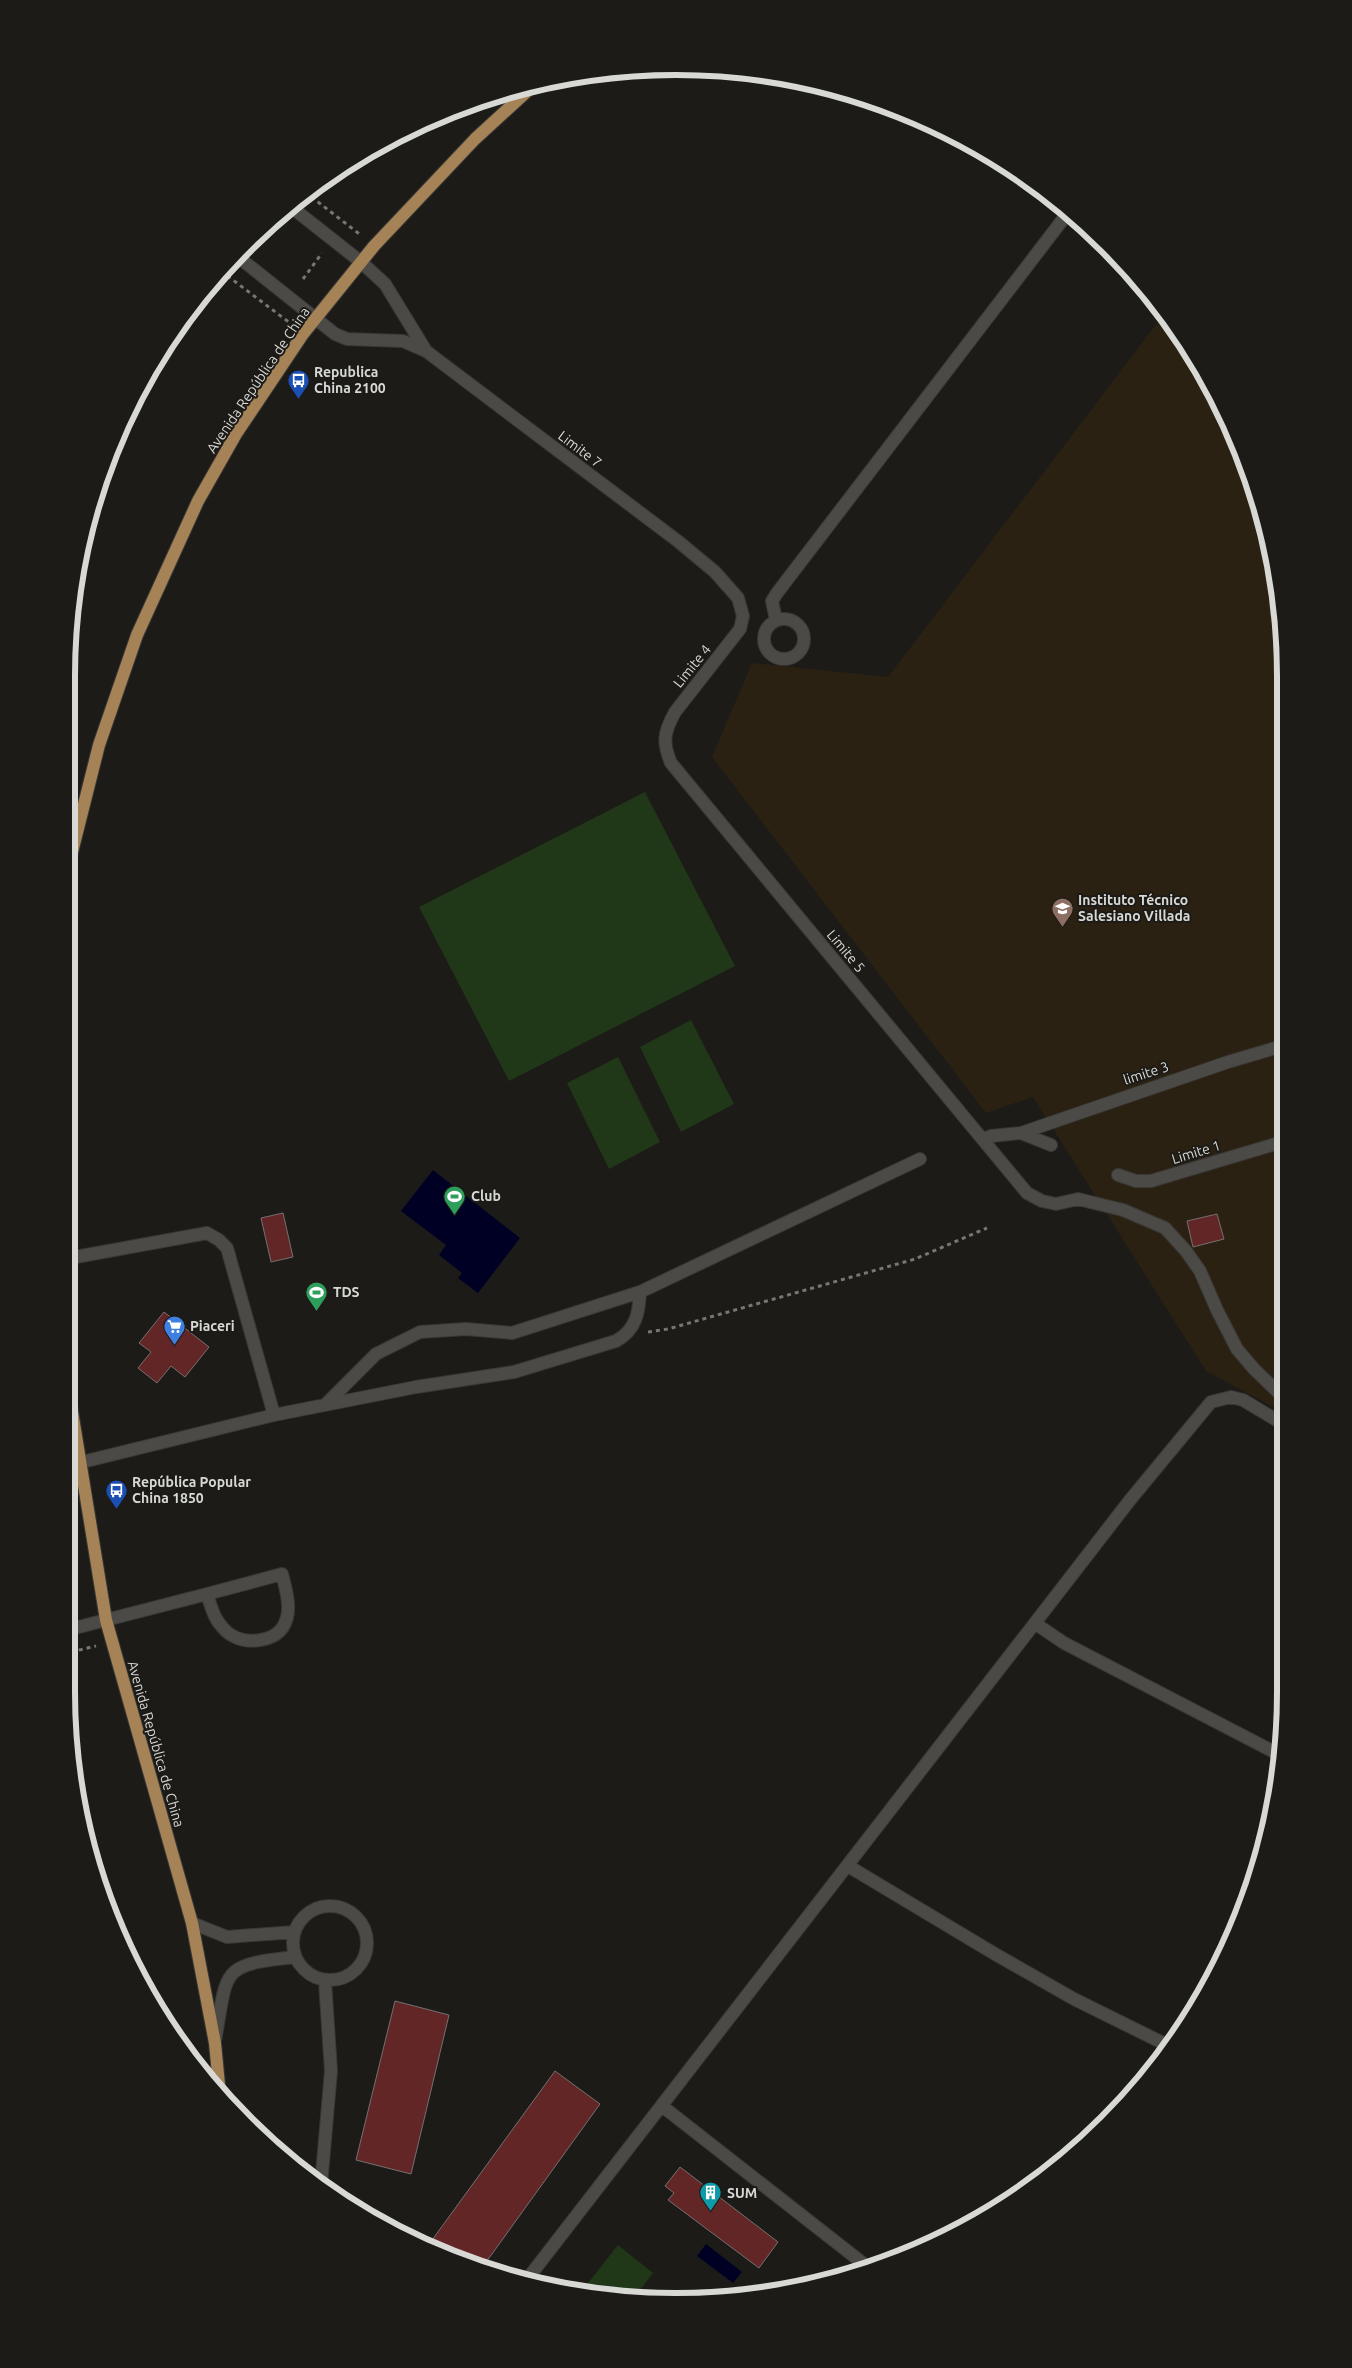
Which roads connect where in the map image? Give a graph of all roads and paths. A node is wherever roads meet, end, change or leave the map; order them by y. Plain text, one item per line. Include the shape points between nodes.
1 (524, 94) edge
2 (312, 198) edge
3 (296, 211) edge
4 (1064, 218) edge
5 (315, 246) dead end
6 (374, 246) junction
7 (242, 260) edge
8 (362, 262) junction
9 (228, 276) edge
10 (303, 278) dead end
11 (317, 318) junction
12 (303, 334) junction
13 (426, 351) junction
14 (776, 620) dead end
15 (733, 639) joint
16 (685, 782) joint
17 (75, 839) edge
18 (1277, 1047) edge
19 (1021, 1132) junction
20 (984, 1139) junction
21 (1277, 1143) edge
22 (1051, 1145) dead end
23 (920, 1159) dead end
24 (1118, 1174) dead end
25 (987, 1228) dead end
26 (75, 1257) edge
27 (640, 1292) junction
28 (628, 1335) junction
29 (1277, 1390) edge
30 (325, 1404) junction
31 (274, 1414) junction
32 (1277, 1420) edge
33 (76, 1464) edge
34 (207, 1594) junction
35 (106, 1620) junction
36 (1036, 1624) junction
37 (75, 1628) edge
38 (111, 1642) junction
39 (75, 1651) edge
40 (1274, 1753) edge
41 (848, 1866) junction
42 (192, 1923) junction
43 (294, 1932) junction
44 (295, 1957) junction
45 (325, 1981) junction
46 (215, 2043) junction
47 (1164, 2043) edge
48 (219, 2082) edge
49 (662, 2106) junction
50 (322, 2177) edge
51 (863, 2263) edge
52 (530, 2275) edge

1 - 6 main road, Avenida República de China via 475,139
2 - 6 path
3 - 8 street
4 - 14 street via 772,601
5 - 10 path via 323,252
6 - 8 main road, Avenida República de China
7 - 11 street
8 - 11 main road, Avenida República de China
8 - 13 street via 385,284
9 - 12 path
11 - 12 main road, Avenida República de China
11 - 13 street via 335,334 347,339 403,341
12 - 17 main road, Avenida República de China via 236,434 198,501 137,635 98,745
13 - 15 street, Limite 7 via 680,542 715,572 738,598 743,616
15 - 16 street, Limite 4 via 675,712 666,734 664,748 670,763
16 - 20 street, Limite 5
18 - 19 street, limite 3
19 - 20 street, limite 3
19 - 22 street
20 - 29 street, Limite 5 via 1027,1193 1042,1201 1056,1204 1078,1199 1123,1210 1165,1228 1200,1271 1237,1349
21 - 24 street, Limite 1 via 1151,1181 1136,1181
23 - 27 street
25 - 28 path via 915,1259 668,1328
26 - 31 street via 207,1233 219,1240 226,1248
27 - 28 street via 639,1308
27 - 30 street via 512,1333 466,1329 420,1332 376,1354
28 - 30 street via 514,1372
30 - 31 street
31 - 33 street
32 - 36 street via 1243,1400 1231,1397 1211,1402 1130,1500
33 - 35 main road, Avenida República de China
34 - 34 street via 217,1621 231,1636 247,1641 272,1636 282,1627 287,1613 288,1597 282,1574
34 - 35 street
35 - 37 street
35 - 38 main road, Avenida República de China
36 - 40 street via 1064,1643
36 - 41 street
38 - 39 path
38 - 42 main road, Avenida República de China
41 - 47 street via 1074,1999
41 - 49 street
42 - 43 street via 227,1937
42 - 46 main road, Avenida República de China
43 - 44 street
43 - 45 street via 308,1913 319,1907 343,1908 362,1923 368,1946 358,1969 348,1976
44 - 45 street via 302,1968
44 - 46 street via 254,1961 232,1972 226,1981
45 - 50 street via 331,2071
46 - 48 main road, Avenida República de China
49 - 51 street
49 - 52 street

